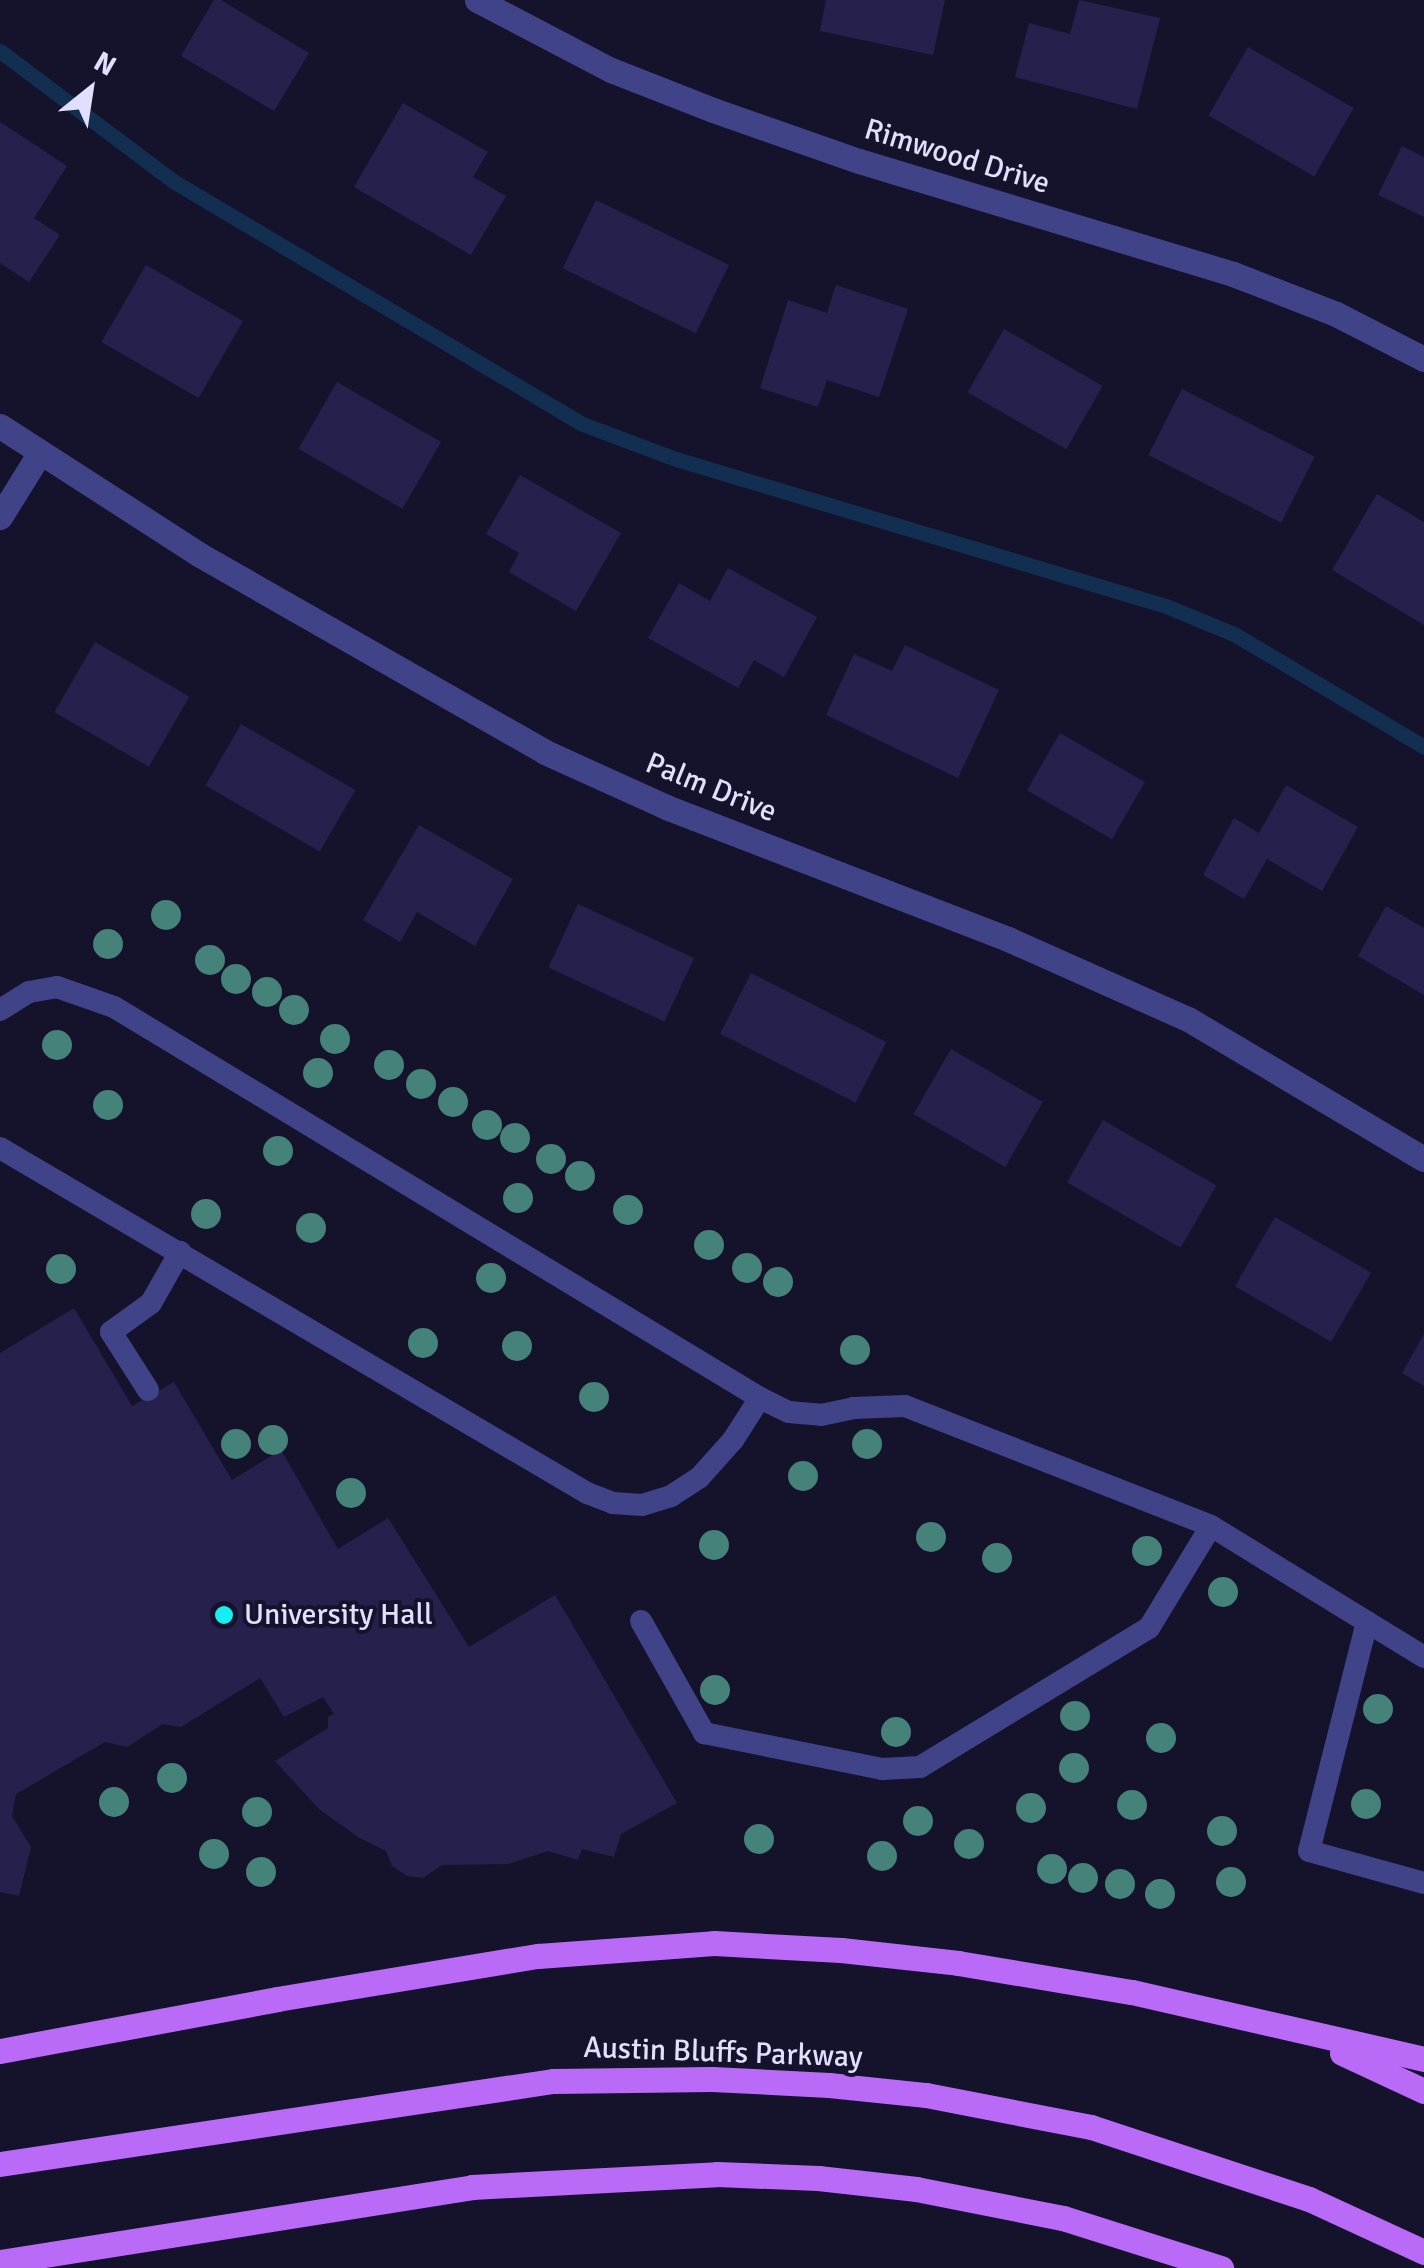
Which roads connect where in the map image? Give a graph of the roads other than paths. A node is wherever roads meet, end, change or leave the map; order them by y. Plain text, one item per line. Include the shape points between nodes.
1 (477, 0) edge
2 (1424, 360) edge
3 (0, 426) edge
4 (39, 454) junction
5 (0, 517) edge
6 (0, 1010) edge
7 (0, 1148) edge
8 (1424, 1159) edge
9 (180, 1252) junction
10 (148, 1390) dead end
11 (760, 1398) junction
12 (1211, 1526) junction
13 (640, 1621) dead end
14 (1367, 1622) junction
15 (1424, 1657) edge
16 (1424, 1883) edge
17 (1292, 2031) junction
18 (0, 2051) edge
19 (1424, 2059) edge
20 (1424, 2091) edge
21 (0, 2164) edge
22 (1424, 2252) edge
23 (0, 2262) edge
24 (1221, 2268) edge

1 - 2 street, Rimwood Drive via 611,70 696,104 859,161 1232,274 1336,314
3 - 4 street, Palm Drive
4 - 5 street
4 - 8 street, Palm Drive via 200,556 545,752 666,807 1008,939 1188,1020
6 - 11 lane via 29,992 57,987 114,1007
7 - 9 lane
9 - 10 lane via 151,1302 111,1332
9 - 11 lane via 613,1503 657,1500 699,1478
11 - 12 lane via 789,1412 821,1415 905,1406
12 - 13 lane via 1149,1628 920,1767 882,1769 704,1733
12 - 14 lane
14 - 15 lane
14 - 16 lane via 1309,1851
17 - 18 main road via 1132,1992 958,1963 714,1943 538,1956
17 - 19 main road
17 - 20 main road
21 - 22 main road, Austin Bluffs Parkway via 553,2081 829,2085 1090,2126 1309,2199
23 - 24 main road via 472,2187 717,2174 916,2189 1062,2218

